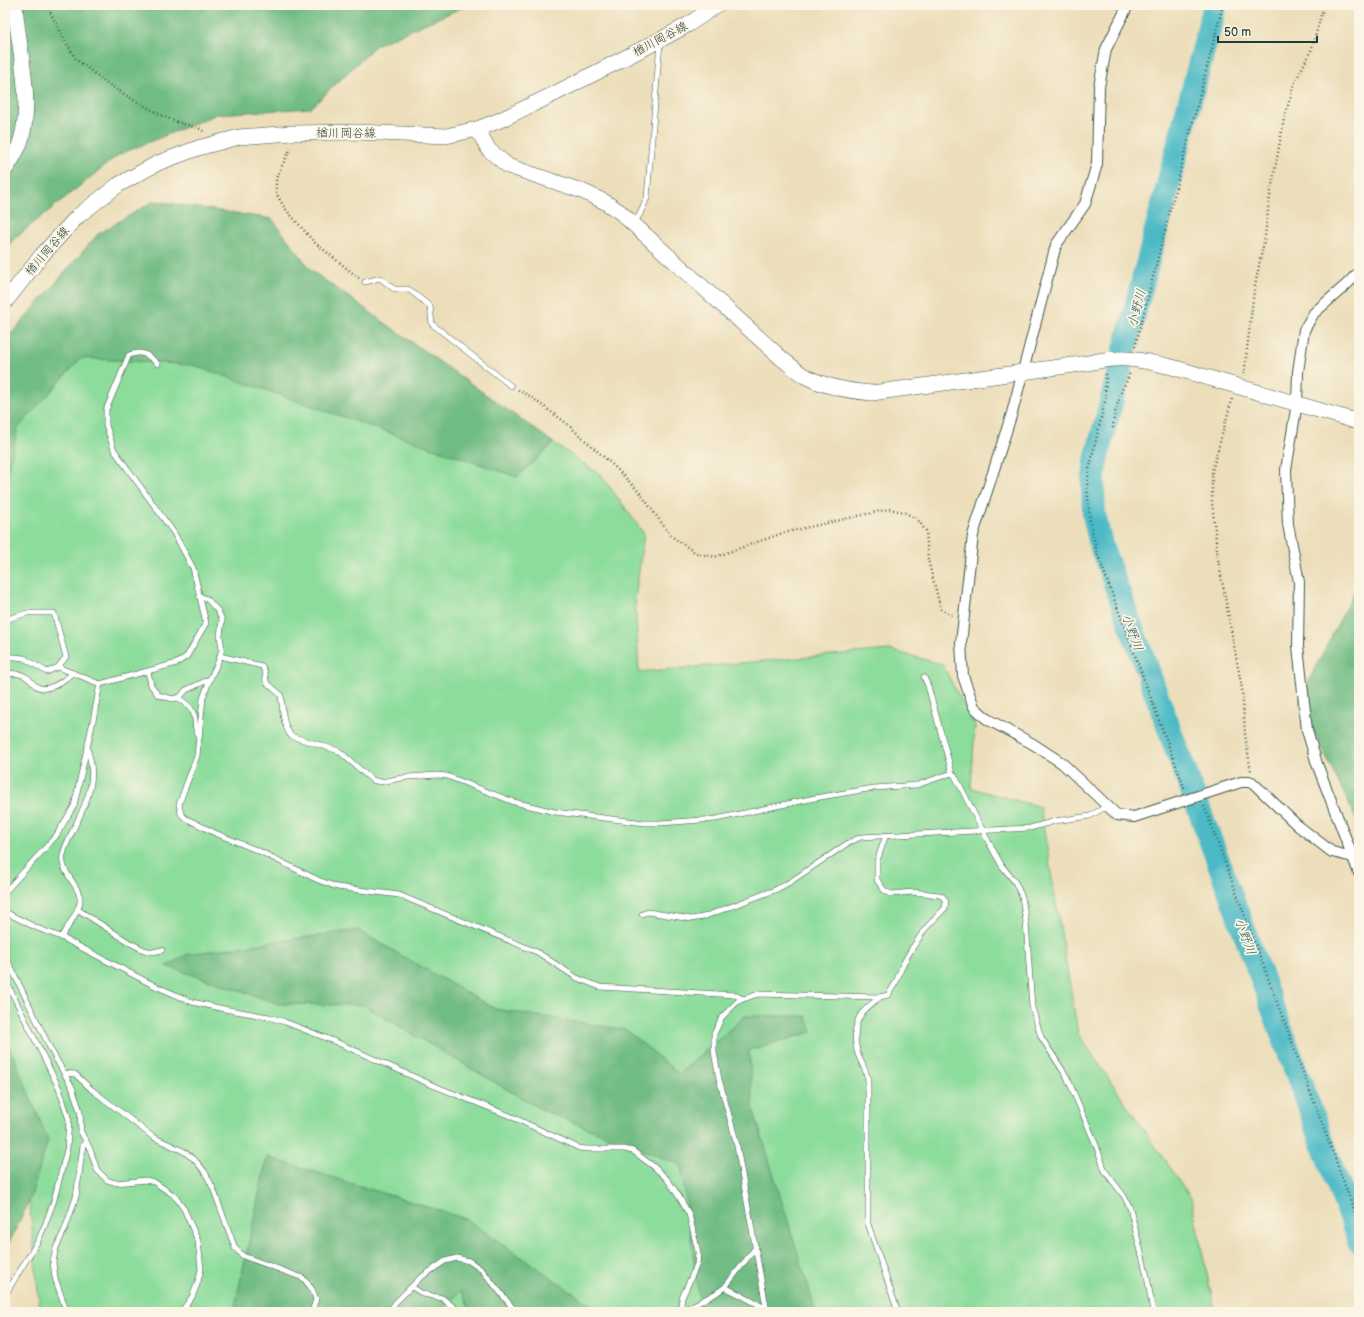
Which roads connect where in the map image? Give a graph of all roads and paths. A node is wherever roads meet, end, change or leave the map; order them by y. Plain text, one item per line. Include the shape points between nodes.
1 (15, 5) edge
2 (47, 5) edge
3 (717, 5) edge
4 (1128, 5) edge
5 (1223, 5) edge
6 (1324, 5) edge
7 (660, 40) junction
8 (477, 129) junction
9 (292, 133) junction
10 (214, 143) junction
11 (5, 170) edge
12 (633, 224) junction
13 (1359, 272) edge
14 (365, 282) joint
15 (5, 302) edge
16 (1121, 360) junction
17 (158, 364) dead end
18 (1024, 372) junction
19 (511, 386) joint
20 (1238, 386) junction
21 (1297, 403) junction
22 (1359, 422) edge
23 (1113, 428) dead end
24 (199, 596) junction
25 (5, 620) edge
26 (964, 621) junction
27 (5, 656) edge
28 (220, 656) junction
29 (58, 667) junction
30 (148, 672) junction
31 (73, 673) junction
32 (5, 674) edge
33 (924, 677) dead end
34 (210, 679) junction
35 (100, 684) junction
36 (178, 698) junction
37 (200, 736) junction
38 (87, 747) junction
39 (952, 773) junction
40 (1252, 782) junction
41 (1194, 798) junction
42 (1107, 806) junction
43 (983, 830) junction
44 (886, 835) junction
45 (1353, 857) junction
46 (1359, 873) edge
47 (5, 892) edge
48 (77, 909) junction
49 (5, 912) edge
50 (642, 914) dead end
51 (61, 938) junction
52 (162, 950) dead end
53 (5, 956) edge
54 (5, 979) edge
55 (880, 997) junction
56 (743, 999) junction
57 (64, 1073) junction
58 (86, 1141) junction
59 (1359, 1223) edge
60 (756, 1247) junction
61 (412, 1287) junction
62 (725, 1287) junction
63 (5, 1295) edge
64 (767, 1310) edge
65 (68, 1312) edge
66 (181, 1312) edge
67 (312, 1312) edge
68 (389, 1312) edge
69 (455, 1312) edge
70 (518, 1312) edge
71 (680, 1312) edge
72 (898, 1312) edge
73 (1153, 1312) edge

1 - 11 street via 24,82 25,120 19,146
2 - 10 path via 76,59 105,82 138,102 174,121 201,128
3 - 7 street, 楢川岡谷線
4 - 18 street via 1106,49 1099,87 1098,164 1085,204 1056,245
5 - 16 path via 1143,316
6 - 20 path via 1311,51 1294,84 1284,119 1254,291 1243,375
7 - 8 street, 楢川岡谷線 via 550,96
7 - 12 lane via 647,198
8 - 9 street, 楢川岡谷線 via 446,136 357,132
8 - 12 street via 489,150 508,166 605,202
9 - 10 street, 楢川岡谷線 via 239,137
9 - 14 path via 289,152 276,178 276,193 284,207 314,242
10 - 15 street, 楢川岡谷線 via 158,163 118,185 78,216 42,255
12 - 18 street via 781,358 803,374 826,385 872,393
13 - 21 street via 1314,313 1304,330
14 - 19 lane via 380,278 394,289 408,289 430,306 432,324
16 - 18 street
16 - 20 street via 1172,367
16 - 23 path via 1128,381 1113,420
16 - 41 path via 1105,392 1089,470 1087,486 1090,521 1097,553
17 - 24 lane via 138,352 129,355 106,410 106,425 114,450 178,540 193,568
18 - 26 street via 973,535
19 - 26 path via 528,395 588,442 640,493 671,536 696,553 715,557 783,533 889,509 904,512 918,520 926,531 928,560 941,609
20 - 21 street
20 - 40 path via 1212,471 1212,503 1218,559 1242,689
21 - 22 street
21 - 45 street via 1286,470 1288,524 1299,582 1298,646 1307,730 1317,764
24 - 28 lane via 213,605 222,620
24 - 30 lane via 206,623 187,656 177,663
25 - 29 lane via 27,613 54,613 66,657
26 - 42 street via 961,643 963,676 974,707 987,719 1062,763
27 - 29 lane via 24,658 47,672
28 - 34 lane
28 - 39 lane via 262,666 266,682 282,695 284,722 291,736 339,751 372,780 380,782 408,777 447,776 514,802 555,812 645,823 716,819 874,788 917,785
29 - 31 lane
30 - 35 lane
30 - 36 lane via 151,685 158,695 173,700
31 - 32 lane via 61,683 45,688 37,687 19,673
31 - 35 lane
33 - 39 lane
34 - 36 lane via 186,690
34 - 37 lane via 203,698
35 - 38 lane
36 - 37 lane via 191,709 195,716 195,730
37 - 56 lane via 198,756 179,804 181,814 185,818 215,833 337,887 399,895 537,952 577,978 600,987 735,995
38 - 47 lane via 74,806 68,818 56,836
38 - 48 lane via 92,761 89,796 63,854 65,868 80,895
39 - 43 lane
40 - 41 street via 1241,782
40 - 45 street via 1297,825 1332,852
41 - 42 street via 1134,817 1117,814
41 - 59 path
42 - 43 lane via 1090,816 1030,828
43 - 44 lane
43 - 73 lane via 1022,897 1032,1007 1041,1037 1067,1077 1105,1171 1130,1208
44 - 50 lane via 861,837 775,890 703,917 691,919 648,912
44 - 55 lane via 877,861 877,880 884,890 892,894 938,894 946,901 945,908 925,929 911,950 888,995
45 - 46 street
48 - 51 lane
48 - 52 lane via 144,950
49 - 51 lane
51 - 71 lane via 192,1002 285,1022 510,1116 579,1148 624,1148 633,1151 667,1179 689,1214 698,1252 697,1264 682,1298
53 - 57 lane
54 - 63 lane via 58,1088 69,1120 67,1149 45,1225
55 - 56 lane via 758,994
55 - 72 lane via 863,1012 857,1022 855,1040 868,1081 868,1224
56 - 60 lane via 722,1017 714,1034 714,1052 736,1141
57 - 58 lane via 80,1111 81,1132
57 - 67 lane via 74,1074 153,1137 183,1151 194,1160 205,1172 213,1188 235,1248 243,1256 303,1278 316,1299
58 - 65 lane via 83,1145 76,1197 53,1262 55,1278
58 - 66 lane via 97,1170 107,1180 116,1183 146,1180 154,1182 172,1194 184,1209 198,1241 201,1269 192,1297
60 - 62 lane
60 - 64 lane
61 - 68 lane
61 - 69 lane via 423,1294 442,1298 455,1308
61 - 70 lane via 420,1278 445,1261 457,1258 469,1261 482,1270
62 - 64 lane
62 - 71 lane

